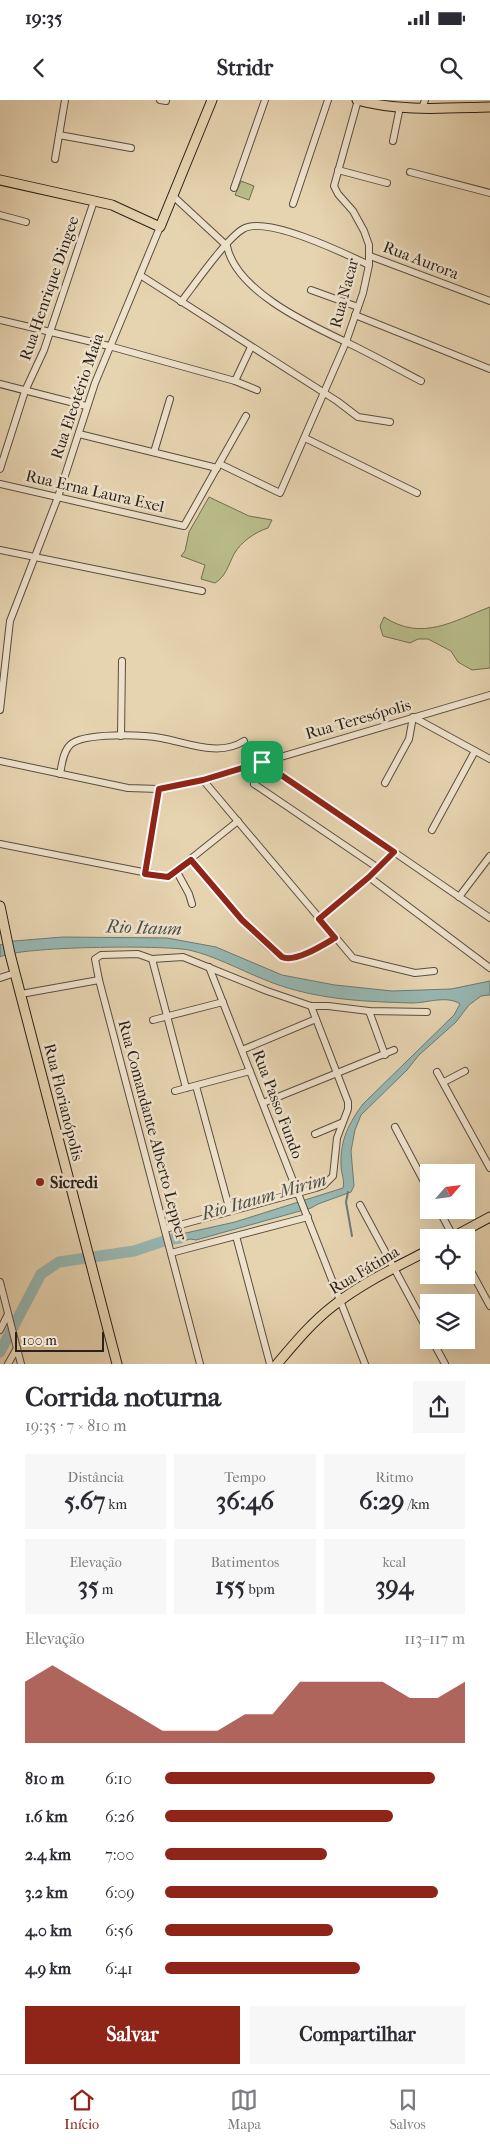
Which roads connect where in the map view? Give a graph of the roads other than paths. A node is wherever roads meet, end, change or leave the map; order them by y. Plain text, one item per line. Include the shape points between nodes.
1 (65, 100) edge
2 (212, 100) edge
3 (265, 100) edge
4 (328, 100) edge
5 (358, 100) edge
6 (423, 104) edge
7 (400, 107) junction
8 (490, 107) edge
9 (59, 135) junction
10 (393, 141) dead end
11 (131, 148) dead end
12 (55, 158) dead end
13 (338, 170) junction
14 (410, 172) dead end
15 (0, 180) edge
16 (387, 184) dead end
17 (490, 185) edge
18 (234, 188) dead end
19 (490, 193) edge
20 (173, 196) junction
21 (94, 201) junction
22 (293, 204) dead end
23 (0, 215) edge
24 (26, 222) dead end
25 (160, 227) junction
26 (227, 246) junction
27 (370, 256) junction
28 (370, 265) junction
29 (140, 275) junction
30 (311, 290) dead end
31 (490, 301) edge
32 (181, 302) junction
33 (357, 311) junction
34 (0, 320) edge
35 (50, 332) junction
36 (346, 342) junction
37 (109, 346) junction
38 (251, 347) junction
39 (490, 369) edge
40 (421, 380) dead end
41 (235, 381) junction
42 (0, 384) edge
43 (25, 390) junction
44 (257, 390) dead end
45 (324, 394) junction
46 (170, 399) dead end
47 (86, 406) junction
48 (246, 416) dead end
49 (390, 422) dead end
50 (79, 434) junction
51 (305, 438) junction
52 (154, 452) junction
53 (218, 466) junction
54 (0, 469) edge
55 (0, 484) edge
56 (417, 493) dead end
57 (58, 497) junction
58 (0, 550) edge
59 (35, 557) junction
60 (202, 591) dead end
61 (122, 661) dead end
62 (490, 695) edge
63 (0, 710) edge
64 (413, 717) junction
65 (121, 736) junction
66 (244, 741) dead end
67 (475, 751) junction
68 (490, 759) edge
69 (0, 761) edge
70 (262, 762) junction
71 (60, 774) junction
72 (203, 780) junction
73 (385, 783) dead end
74 (254, 784) dead end
75 (159, 789) junction
76 (238, 821) junction
77 (432, 830) dead end
78 (0, 844) edge
79 (394, 852) junction
80 (490, 856) edge
81 (191, 860) junction
82 (378, 868) junction
83 (177, 872) junction
84 (145, 874) junction
85 (369, 877) junction
86 (459, 897) junction
87 (192, 904) dead end
88 (0, 906) edge
89 (490, 918) edge
90 (319, 919) junction
91 (5, 937) edge
92 (335, 938) junction
93 (152, 959) junction
94 (209, 967) junction
95 (490, 968) edge
96 (434, 970) dead end
97 (15, 973) junction
98 (0, 978) edge
99 (99, 980) junction
100 (21, 994) junction
101 (223, 1002) junction
102 (311, 1006) junction
103 (369, 1011) junction
104 (427, 1012) dead end
105 (167, 1016) junction
106 (316, 1019) junction
107 (153, 1020) dead end
108 (242, 1050) junction
109 (394, 1050) dead end
110 (385, 1055) junction
111 (466, 1071) dead end
112 (250, 1072) junction
113 (437, 1072) dead end
114 (337, 1074) junction
115 (444, 1082) junction
116 (196, 1086) junction
117 (186, 1088) junction
118 (176, 1091) dead end
119 (263, 1103) junction
120 (342, 1124) junction
121 (395, 1127) dead end
122 (315, 1134) dead end
123 (490, 1168) edge
124 (420, 1174) edge
125 (299, 1195) junction
126 (360, 1204) dead end
127 (230, 1211) junction
128 (307, 1215) junction
129 (490, 1217) edge
130 (468, 1229) edge
131 (165, 1231) junction
132 (236, 1236) junction
133 (171, 1253) junction
134 (420, 1255) edge
135 (394, 1268) junction
136 (475, 1278) edge
137 (0, 1282) edge
138 (340, 1300) junction
139 (490, 1306) edge
140 (8, 1314) junction
141 (420, 1316) edge
142 (0, 1330) edge
143 (17, 1347) junction
144 (437, 1349) edge
145 (8, 1364) edge
146 (21, 1364) edge
147 (117, 1364) edge
148 (200, 1364) edge
149 (270, 1364) edge
150 (277, 1364) edge
151 (365, 1364) edge
152 (445, 1364) edge

1 - 9 street
2 - 20 main road, Rua Eleotério Maia
3 - 18 street
4 - 22 street
5 - 7 main road
5 - 13 street, Rua Nacar
6 - 7 main road
6 - 8 main road
7 - 10 street
9 - 11 street
9 - 12 street
13 - 16 street
13 - 27 street, Rua Nacar via 335,190 361,224
14 - 19 street
15 - 21 main road
17 - 19 street
20 - 25 main road, Rua Eleotério Maia
20 - 26 street
21 - 25 main road via 124,210
21 - 35 street, Rua Henrique Dingee
23 - 24 street
25 - 29 street, Rua Eleotério Maia
26 - 28 street via 242,230 259,226 307,238
26 - 32 street
26 - 36 street via 228,254 239,271 269,299 294,317
27 - 28 street, Rua Nacar
27 - 31 street, Rua Aurora
28 - 33 street, Rua Nacar
29 - 32 street
29 - 37 street, Rua Eleotério Maia
30 - 33 street
32 - 38 street
33 - 36 street, Rua Nacar
33 - 39 street
34 - 35 street
35 - 37 street
35 - 43 street, Rua Henrique Dingee via 40,362
36 - 40 street
36 - 45 street, Rua Nacar
37 - 41 street
37 - 47 street, Rua Eleotério Maia
38 - 41 street
38 - 45 street
41 - 44 street
42 - 43 street
43 - 47 street
43 - 54 street, Rua Henrique Dingee
45 - 49 street via 358,418
45 - 51 street, Rua Nacar
46 - 52 street
47 - 50 street, Rua Eleotério Maia
48 - 53 street
50 - 52 street
50 - 57 street, Rua Eleotério Maia
51 - 53 street, Rua Nacar via 280,493
51 - 56 street
52 - 53 street
53 - 57 street, Rua Erna Laura Exel via 184,526
55 - 57 street, Rua Erna Laura Exel
57 - 59 street, Rua Eleotério Maia
58 - 59 street
59 - 60 street
59 - 63 street, Rua Eleotério Maia via 10,621
61 - 65 street
62 - 64 street, Rua Teresópolis
64 - 67 street
64 - 70 street, Rua Teresópolis
64 - 73 street via 409,739
65 - 66 street via 159,738 212,748
65 - 71 street via 91,737 74,742 64,755
67 - 68 street
67 - 77 street
69 - 71 street, Rua Teresópolis
70 - 72 street, Rua Teresópolis
70 - 79 street
71 - 75 street, Rua Teresópolis via 120,787
72 - 75 street, Rua Teresópolis
72 - 76 street
74 - 82 street
75 - 84 street
76 - 81 street
76 - 90 street
78 - 84 street
79 - 82 street
79 - 86 street
80 - 86 street
81 - 83 street
81 - 92 street via 242,920 282,957 292,958
82 - 85 street
83 - 84 street via 168,877
83 - 87 street
85 - 90 street
85 - 95 street
86 - 89 street
88 - 91 main road, Rua Florianópolis
90 - 92 street
91 - 97 main road, Rua Florianópolis
92 - 96 street via 353,958 360,961 420,973
93 - 94 street via 183,957
93 - 99 street, Rua Comandante Alberto Lepper via 138,954 97,956 95,963
93 - 105 street
94 - 101 street, Rua Passo Fundo
94 - 102 street via 267,992
97 - 98 street
97 - 100 main road, Rua Florianópolis
99 - 100 street
99 - 131 street, Rua Comandante Alberto Lepper
100 - 147 main road, Rua Florianópolis
101 - 105 street
101 - 108 street, Rua Passo Fundo
102 - 103 street
102 - 106 street
103 - 104 street
103 - 110 street
105 - 107 street
105 - 117 street
106 - 108 street
106 - 114 street
108 - 112 street, Rua Passo Fundo
109 - 110 street
110 - 114 street
111 - 115 street
112 - 116 street
112 - 119 street, Rua Passo Fundo
113 - 115 street
114 - 119 street
114 - 120 street via 348,1102
115 - 123 street
116 - 117 street
116 - 127 street
117 - 118 street
119 - 125 street, Rua Passo Fundo
120 - 122 street
120 - 125 street via 335,1144 333,1176 324,1185
121 - 124 street
125 - 127 street
125 - 128 street, Rua Passo Fundo
126 - 135 street
127 - 131 street
128 - 132 street
128 - 138 street, Rua Passo Fundo
129 - 130 main road
131 - 133 street, Rua Comandante Alberto Lepper
132 - 133 street
132 - 149 street
133 - 148 street, Rua Comandante Alberto Lepper
134 - 135 main road, Rua Fátima
135 - 138 main road, Rua Fátima
135 - 141 street
136 - 139 street
137 - 140 street
138 - 150 main road, Rua Fátima
138 - 151 street, Rua Passo Fundo
140 - 142 street
140 - 143 street
143 - 145 street
143 - 146 street
144 - 152 street

